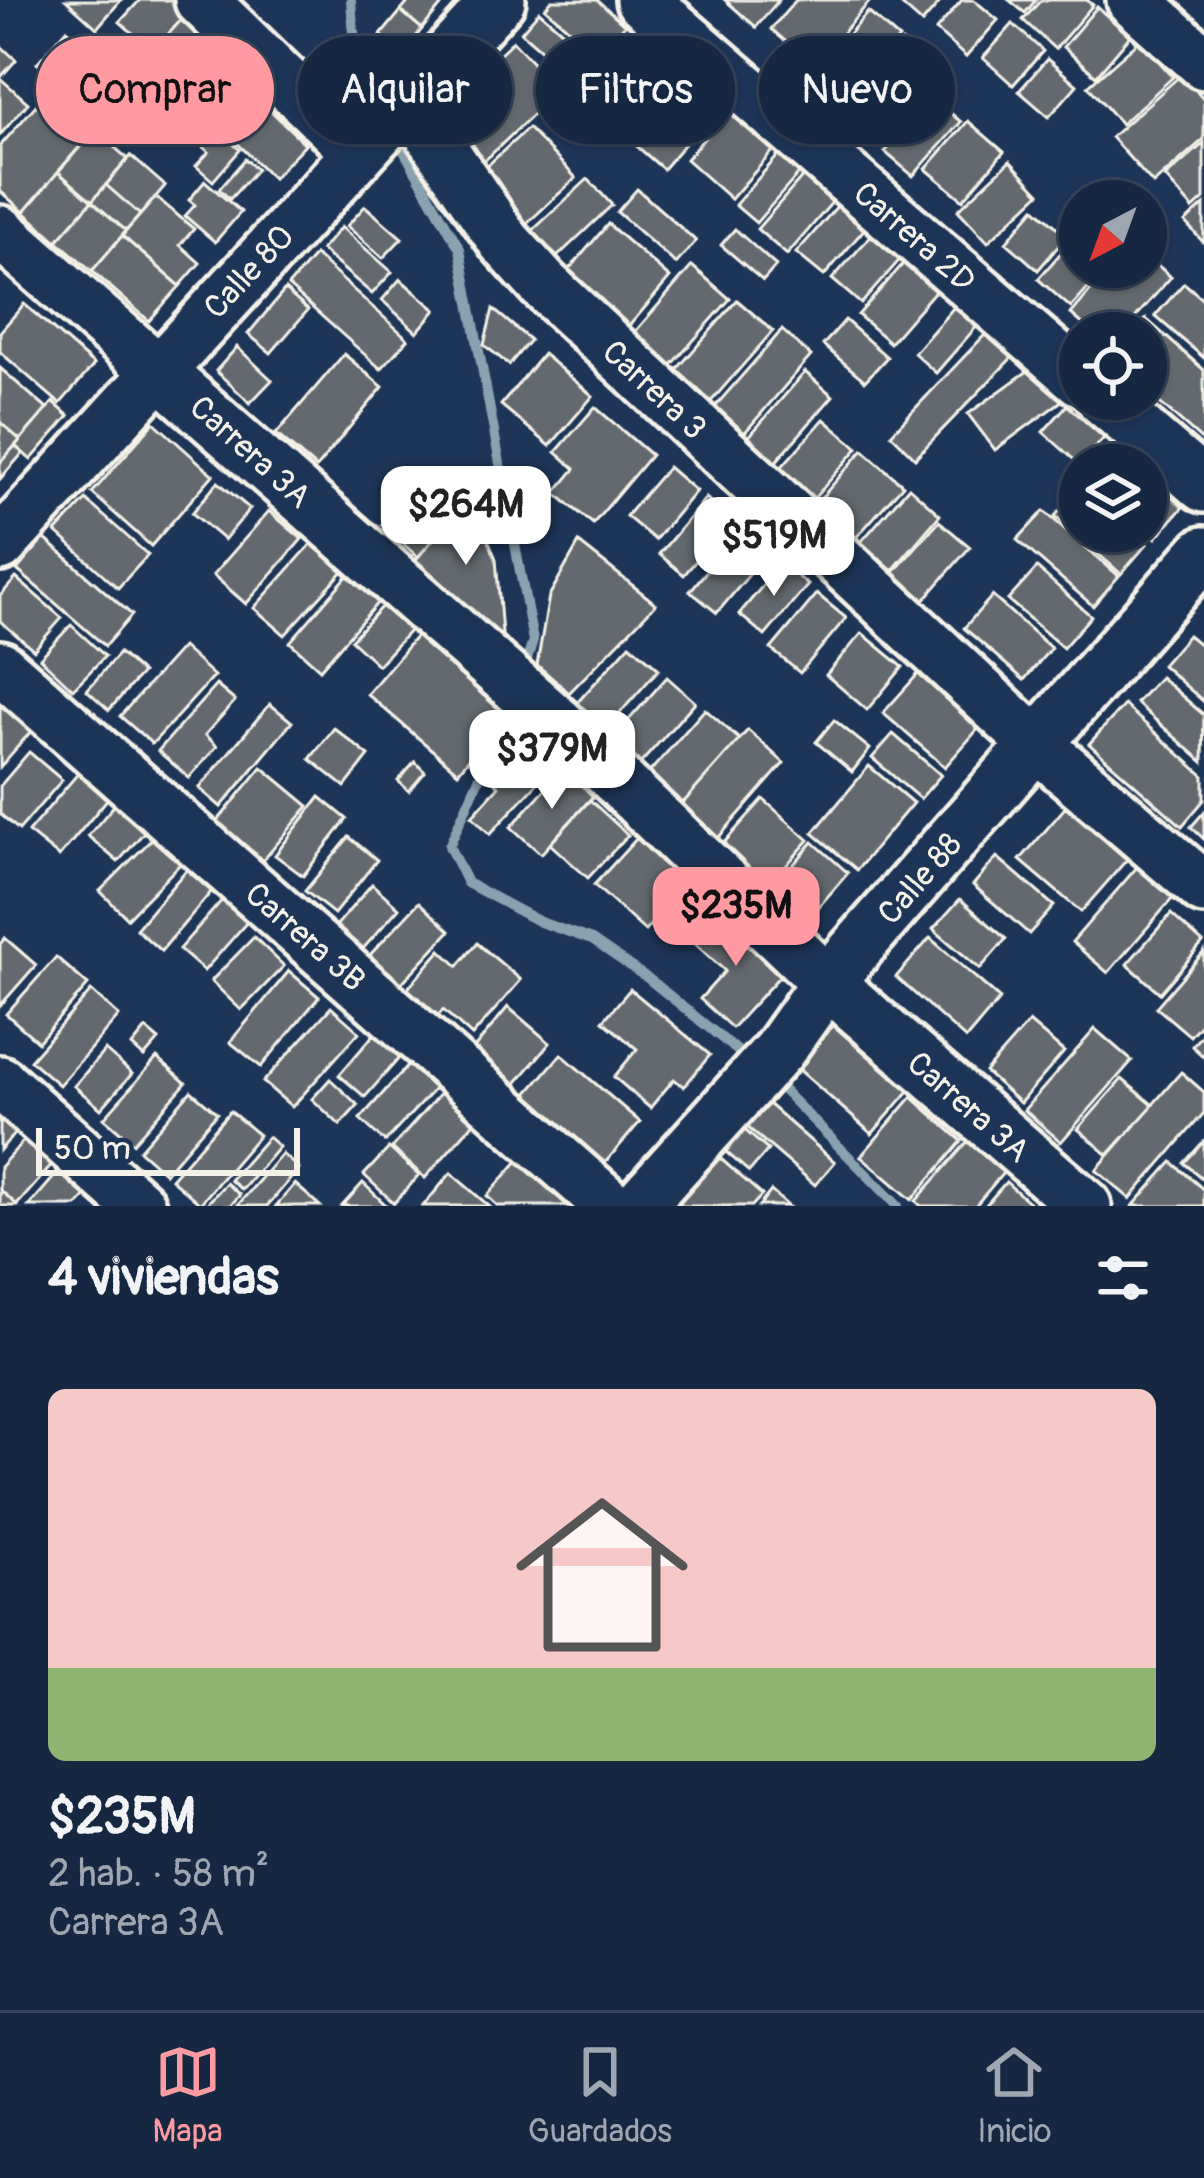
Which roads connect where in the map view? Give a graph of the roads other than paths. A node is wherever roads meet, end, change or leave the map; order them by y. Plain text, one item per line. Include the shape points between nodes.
1 (201, 0) edge
2 (499, 0) edge
3 (642, 0) edge
4 (1133, 0) edge
5 (466, 36) edge
6 (1204, 63) edge
7 (298, 66) edge
8 (366, 144) edge
9 (404, 144) edge
10 (0, 232) edge
11 (1059, 361) edge
12 (159, 369) junction
13 (1127, 420) edge
14 (1204, 486) edge
15 (0, 545) edge
16 (1204, 554) edge
17 (0, 667) edge
18 (1036, 744) junction
19 (1204, 888) edge
20 (827, 982) junction
21 (0, 1082) edge
22 (139, 1206) edge
23 (611, 1206) edge
24 (638, 1206) edge
25 (1085, 1206) edge

1 - 7 street, Carrera 3
2 - 5 street, Calle 80
3 - 11 street, Carrera 2D
4 - 6 street
8 - 12 street, Calle 80
9 - 18 street, Carrera 3
10 - 12 street, Carrera 3A
12 - 15 street, Calle 80
12 - 20 street, Carrera 3A via 559,724
13 - 14 street
16 - 18 street, Calle 88
17 - 23 street, Carrera 3B
18 - 19 street, Carrera 3
18 - 20 street, Calle 88
20 - 24 street, Calle 88
20 - 25 street, Carrera 3A
21 - 22 street

